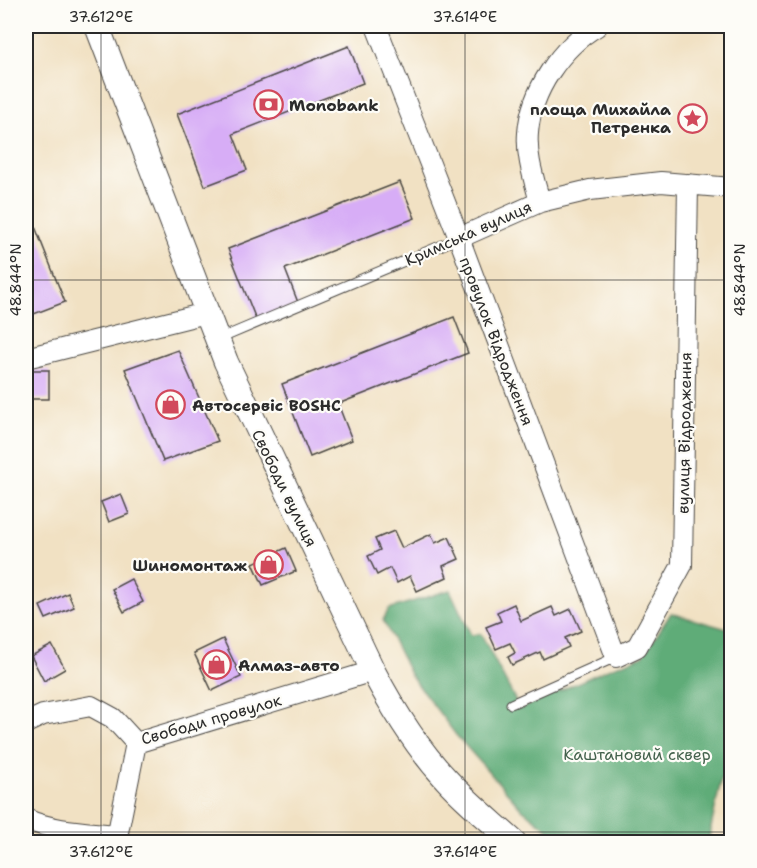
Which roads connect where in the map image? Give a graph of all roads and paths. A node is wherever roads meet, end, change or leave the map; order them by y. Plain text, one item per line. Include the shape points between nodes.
1 (97, 26) edge
2 (376, 26) edge
3 (597, 26) edge
4 (688, 184) junction
5 (732, 188) edge
6 (540, 202) junction
7 (459, 238) junction
8 (206, 313) junction
9 (217, 340) junction
10 (26, 358) edge
11 (616, 657) junction
12 (373, 671) junction
13 (511, 704) dead end
14 (26, 723) edge
15 (136, 743) junction
16 (26, 819) edge
17 (117, 839) edge
18 (514, 843) edge

1 - 8 street, Свободи вулиця
2 - 7 street, провулок Відродження
3 - 6 street via 566,51 536,97 528,132 529,159
4 - 5 street, Кримська вулиця
4 - 6 street, Кримська вулиця via 622,185
4 - 11 street, вулиця Відродження via 682,565 637,647
6 - 7 street, Кримська вулиця
7 - 9 lane, Кримська вулиця
7 - 11 street, провулок Відродження
8 - 9 street, Свободи вулиця
8 - 10 street
9 - 12 street, Свободи вулиця
11 - 13 lane
12 - 15 street, Свободи провулок
12 - 18 street, Свободи вулиця via 410,732 446,779
14 - 15 street, Свободи провулок via 43,715 91,706 113,718
15 - 17 street
16 - 17 street

